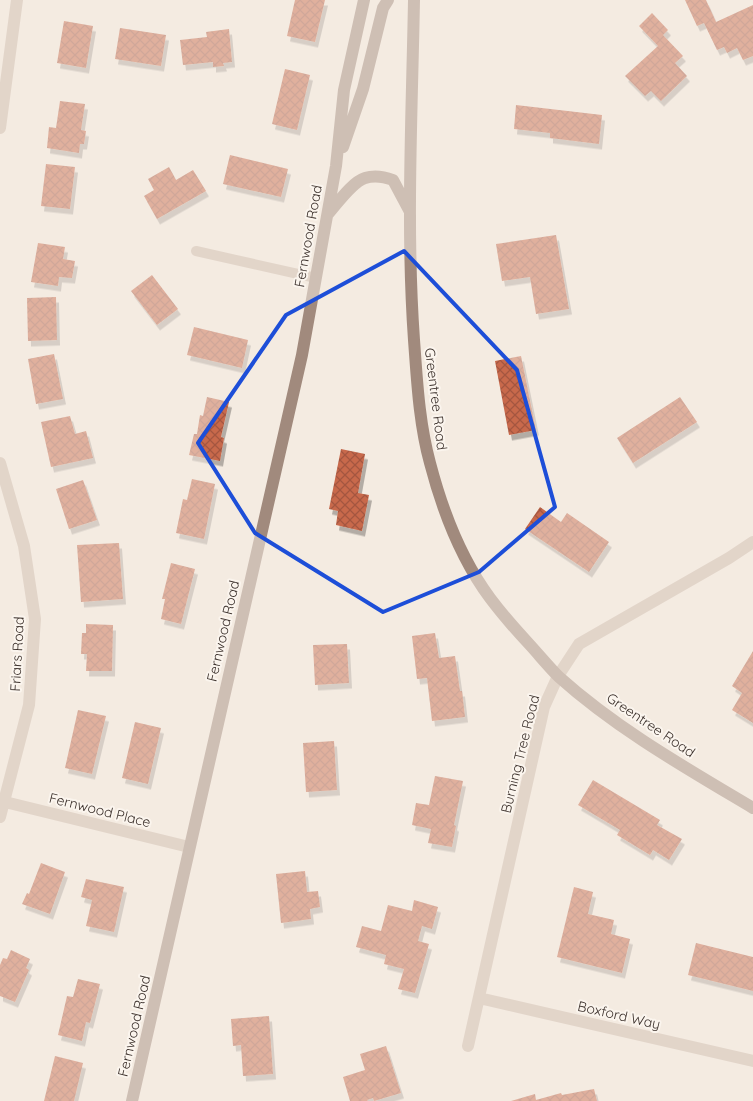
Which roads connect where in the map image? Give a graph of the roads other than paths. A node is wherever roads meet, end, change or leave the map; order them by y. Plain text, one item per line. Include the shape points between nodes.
1 (17, 0) edge
2 (364, 0) edge
3 (388, 0) edge
4 (414, 0) edge
5 (0, 128) edge
6 (336, 166) junction
7 (410, 212) junction
8 (328, 214) junction
9 (196, 251) dead end
10 (316, 278) junction
11 (0, 463) edge
12 (753, 542) edge
13 (558, 676) junction
14 (5, 802) junction
15 (753, 808) edge
16 (0, 817) edge
17 (189, 847) junction
18 (479, 998) junction
19 (468, 1046) dead end
20 (753, 1061) edge
21 (132, 1101) edge

1 - 5 street
2 - 6 main road, Fernwood Road via 344,90
3 - 6 main road, Fernwood Road via 381,14 363,89
4 - 7 main road, Greentree Road
6 - 8 main road, Fernwood Road
7 - 8 main road via 393,180 383,177 365,178 351,188
7 - 13 main road, Greentree Road via 416,368 429,461 454,533 470,566 489,596
8 - 10 main road, Fernwood Road
9 - 10 lane
10 - 17 main road, Fernwood Road via 302,355
11 - 14 street, Friars Road via 24,546 35,619 29,705
12 - 13 street, Burning Tree Road via 578,644
13 - 15 main road, Greentree Road via 606,716
13 - 18 street, Burning Tree Road via 544,707
14 - 16 street, Friars Road
14 - 17 street, Fernwood Place
17 - 21 main road, Fernwood Road
18 - 19 street, Burning Tree Road
18 - 20 street, Boxford Way

